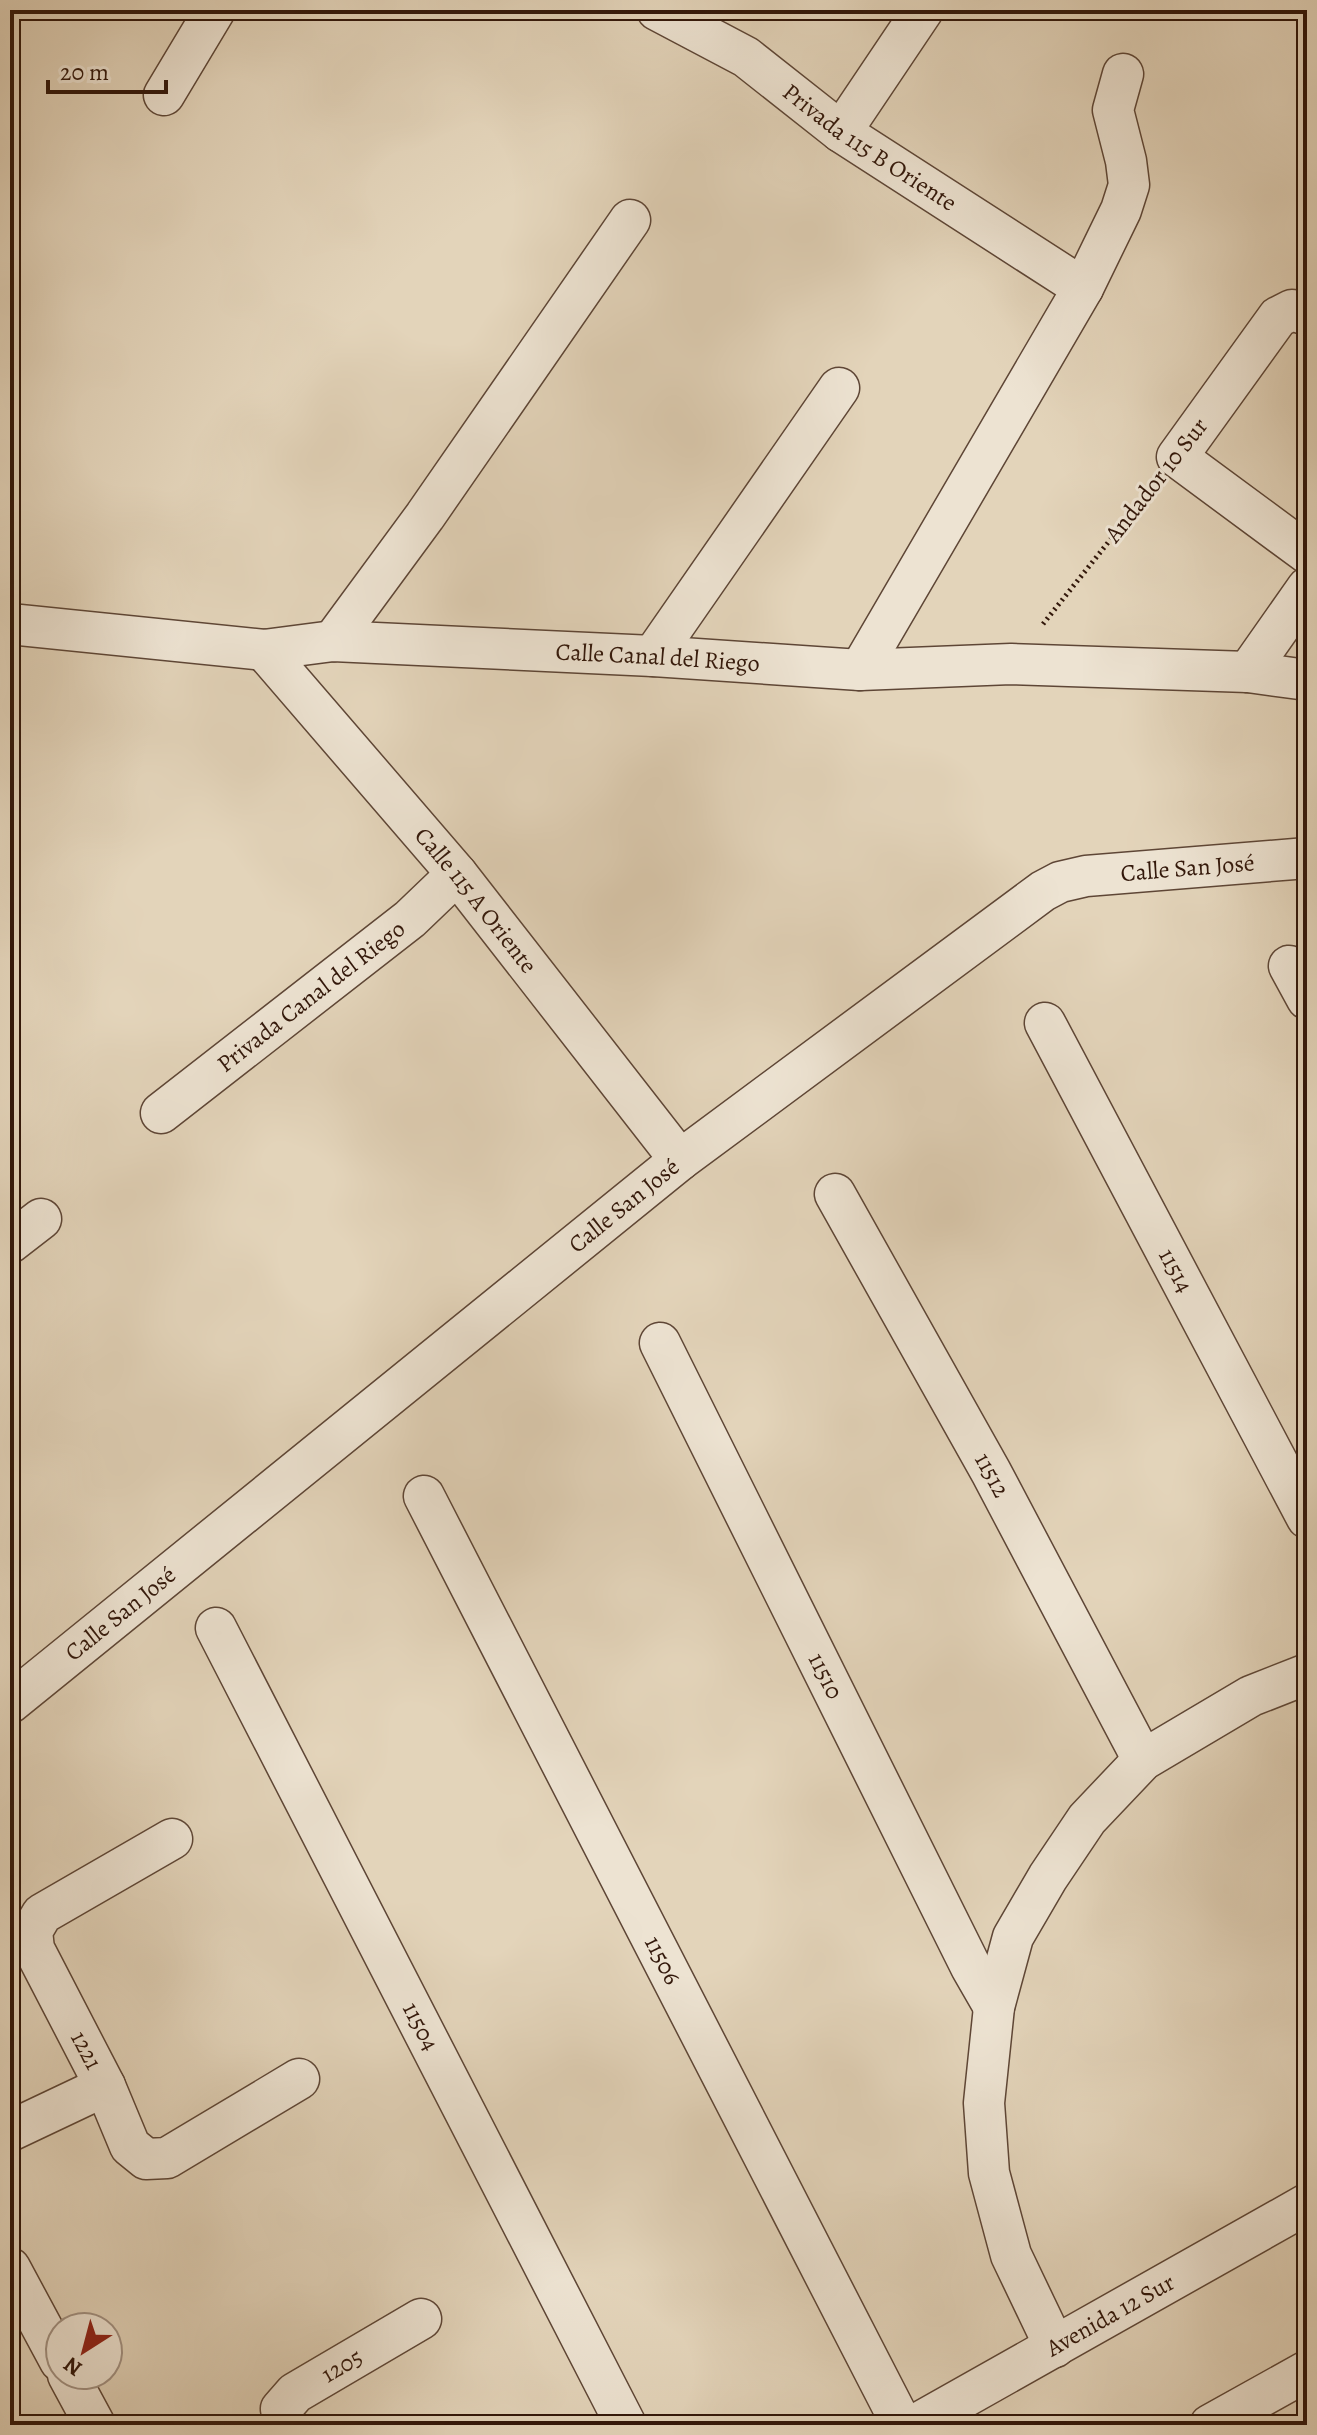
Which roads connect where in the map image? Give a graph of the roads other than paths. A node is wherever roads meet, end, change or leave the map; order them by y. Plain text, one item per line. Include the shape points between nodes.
1 (215, 10) edge
2 (657, 10) edge
3 (923, 10) edge
4 (1123, 74) dead end
5 (164, 95) dead end
6 (841, 132) junction
7 (630, 220) dead end
8 (1083, 288) junction
9 (1307, 315) edge
10 (839, 388) dead end
11 (1307, 553) edge
12 (1307, 588) edge
13 (10, 624) edge
14 (333, 641) junction
15 (264, 650) junction
16 (653, 656) junction
17 (860, 670) junction
18 (1248, 672) junction
19 (1307, 680) edge
20 (1307, 858) edge
21 (457, 874) junction
22 (1045, 1023) dead end
23 (161, 1113) dead end
24 (680, 1160) junction
25 (835, 1194) dead end
26 (41, 1219) dead end
27 (10, 1243) edge
28 (660, 1343) dead end
29 (424, 1496) dead end
30 (1307, 1518) edge
31 (216, 1628) dead end
32 (1307, 1674) edge
33 (10, 1703) edge
34 (1143, 1760) junction
35 (172, 1839) dead end
36 (994, 2007) junction
37 (299, 2079) dead end
38 (105, 2086) junction
39 (10, 2131) edge
40 (1307, 2204) edge
41 (10, 2268) edge
42 (421, 2319) dead end
43 (44, 2331) edge
44 (1055, 2347) junction
45 (1307, 2371) edge
46 (77, 2391) edge
47 (95, 2425) edge
48 (284, 2425) edge
49 (626, 2425) edge
50 (902, 2425) edge
51 (915, 2425) edge
52 (1210, 2425) edge

1 - 5 street
2 - 6 street, Privada 115 B Oriente via 746,57
3 - 6 street
4 - 8 street via 1113,110 1129,185
6 - 8 street, Privada 115 B Oriente
7 - 14 street
8 - 17 street
9 - 11 street, Andador 10 Sur via 1292,310 1278,317 1177,457
10 - 16 street
12 - 18 street
13 - 15 street, Calle Canal del Riego
14 - 15 street, Calle Canal del Riego
14 - 16 street, Calle Canal del Riego
15 - 21 street, Calle 115 A Oriente
16 - 17 street, Calle Canal del Riego
17 - 18 street, Calle Canal del Riego via 1011,664
18 - 19 street, Calle Canal del Riego
20 - 24 street, Calle San José via 1060,882
21 - 23 street, Privada Canal del Riego via 410,919
21 - 24 street, Calle 115 A Oriente
22 - 30 street, 11514
24 - 33 street, Calle San José
25 - 34 street, 11512 via 991,1472
26 - 27 street
28 - 36 street, 11510
29 - 50 street, 11506
31 - 49 street, 11504
32 - 34 street via 1251,1696
34 - 36 street via 1087,1819 1048,1877 1013,1937
35 - 38 street, 1221 via 42,1914 32,1931 34,1949
36 - 44 street via 984,2103 989,2173 1011,2255
37 - 38 street, 1221 via 167,2158 146,2159 130,2146
38 - 39 street
40 - 44 street, Avenida 12 Sur
41 - 43 street
42 - 48 street, 1205 via 295,2393 281,2409
44 - 51 street, Avenida 12 Sur
45 - 52 street
46 - 47 street

